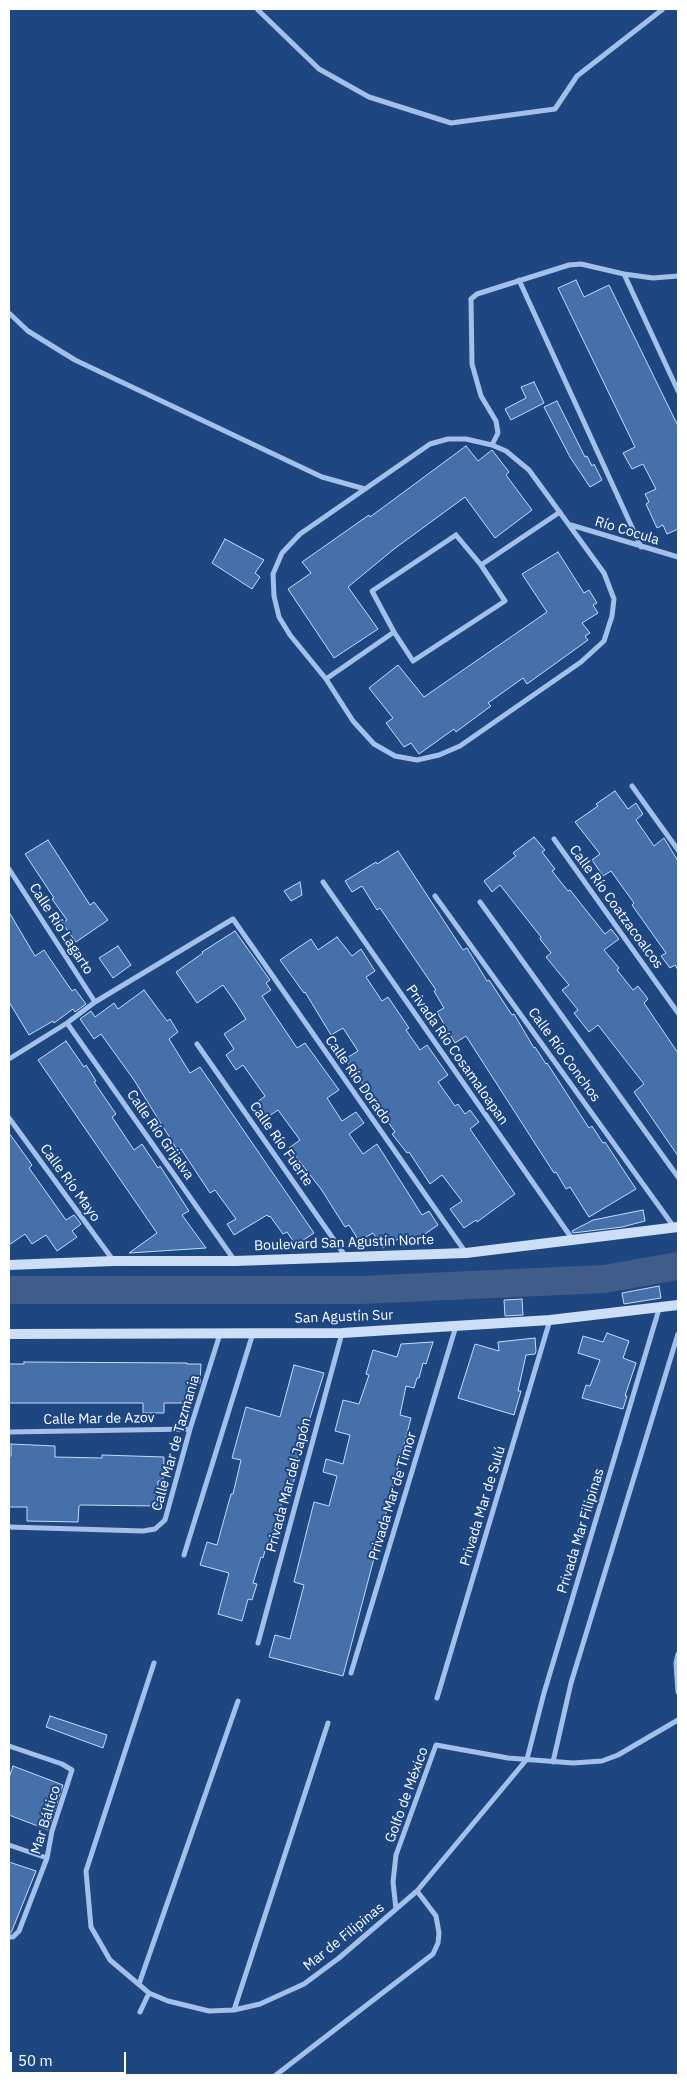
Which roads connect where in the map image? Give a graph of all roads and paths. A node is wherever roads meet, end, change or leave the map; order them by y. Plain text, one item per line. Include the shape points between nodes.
1 (257, 9) edge
2 (663, 9) edge
3 (624, 274) junction
4 (678, 276) edge
5 (519, 280) junction
6 (9, 314) edge
7 (678, 391) edge
8 (492, 445) junction
9 (365, 489) junction
10 (560, 512) junction
11 (570, 525) junction
12 (642, 547) junction
13 (678, 557) edge
14 (481, 566) junction
15 (394, 632) junction
16 (326, 679) junction
17 (632, 786) dead end
18 (554, 839) dead end
19 (678, 850) edge
20 (9, 869) edge
21 (323, 882) dead end
22 (435, 896) dead end
23 (480, 902) dead end
24 (95, 1002) junction
25 (678, 1013) edge
26 (67, 1023) junction
27 (197, 1044) dead end
28 (9, 1059) edge
29 (9, 1118) edge
30 (678, 1177) edge
31 (676, 1227) edge
32 (573, 1240) junction
33 (466, 1253) junction
34 (346, 1257) junction
35 (235, 1260) junction
36 (114, 1261) junction
37 (9, 1265) edge
38 (678, 1305) edge
39 (659, 1309) junction
40 (550, 1320) junction
41 (456, 1326) junction
42 (253, 1333) junction
43 (342, 1333) junction
44 (9, 1334) edge
45 (220, 1334) junction
46 (678, 1334) edge
47 (190, 1429) junction
48 (9, 1432) edge
49 (9, 1527) edge
50 (184, 1556) dead end
51 (258, 1643) dead end
52 (678, 1654) edge
53 (154, 1663) dead end
54 (351, 1673) dead end
55 (678, 1692) edge
56 (437, 1698) dead end
57 (238, 1701) dead end
58 (678, 1720) edge
59 (328, 1723) dead end
60 (9, 1746) edge
61 (527, 1760) junction
62 (553, 1762) junction
63 (9, 1845) edge
64 (47, 1858) junction
65 (417, 1891) junction
66 (396, 1909) junction
67 (11, 1937) edge
68 (139, 1984) junction
69 (149, 1993) junction
70 (234, 2010) junction
71 (140, 2012) dead end
72 (276, 2075) edge

1 - 2 street via 319,68 369,97 451,123 555,109 577,76
3 - 4 street via 653,278
3 - 5 street via 582,264
3 - 7 street
5 - 8 street via 471,299 472,364 481,396 496,422 498,433
5 - 12 street
6 - 9 street via 28,331 75,360 322,477
8 - 9 street via 466,439 430,444
8 - 10 street via 506,451 529,470
9 - 16 street via 300,534 282,553 273,574 279,617
10 - 11 street
10 - 14 street
11 - 12 street, Río Cocula
11 - 16 street via 604,573 614,598 604,641 581,662 460,746 417,760 395,756 374,744 363,733
12 - 13 street, Río Cocula
14 - 15 street via 505,601 413,660
14 - 15 street via 456,535 372,591
15 - 16 street
17 - 19 street
18 - 25 street, Calle Río Coatzacoalcos
20 - 24 street, Calle Río Lagarto
21 - 32 street, Privada Río Cosamaloapan
22 - 31 street, Calle Río Conchos
23 - 30 street, Calle Río Conchos
24 - 26 street
24 - 33 street, Calle Río Dorado via 233,919
26 - 28 street
26 - 35 street, Calle Río Grijalva
27 - 34 street, Calle Río Fuerte
29 - 36 street, Calle Río Mayo
31 - 32 main road, Boulevard San Agustín Norte
32 - 33 main road, Boulevard San Agustín Norte
33 - 34 main road, Boulevard San Agustín Norte
34 - 35 main road, Boulevard San Agustín Norte
35 - 36 main road, Boulevard San Agustín Norte
36 - 37 main road, Boulevard San Agustín Norte
38 - 39 main road, San Agustín Sur
39 - 40 main road, San Agustín Sur
39 - 61 street, Privada Mar Filipinas via 544,1693
40 - 41 main road, San Agustín Sur
40 - 56 street, Privada Mar de Sulú
41 - 43 main road, San Agustín Sur
41 - 54 street, Privada Mar de Timor
42 - 43 main road, San Agustín Sur
42 - 45 main road, San Agustín Sur
42 - 50 street
43 - 51 street, Privada Mar del Japón
44 - 45 main road, San Agustín Sur
45 - 47 street, Calle Mar de Tazmania
46 - 62 street via 571,1683
47 - 48 street, Calle Mar de Azov
47 - 49 street, Calle Mar de Tazmania via 165,1520 155,1529
52 - 55 street
53 - 68 street, Mar de Filipinas via 86,1872 91,1927 110,1960
57 - 68 street
58 - 62 street, Golfo de México via 618,1755 602,1760
59 - 70 street
60 - 64 street, Mar Báltico via 72,1770 52,1831
61 - 62 street, Golfo de México
61 - 65 street, Mar de Filipinas
61 - 66 street, Golfo de México via 436,1745 396,1855 393,1882
63 - 64 street
64 - 67 street, Mar Báltico via 19,1931
65 - 66 street, Mar de Filipinas
65 - 72 street via 436,1916 439,1933 433,1954
66 - 70 street, Mar de Filipinas via 304,1984 260,2004
68 - 69 street, Mar de Filipinas
69 - 70 street, Mar de Filipinas via 209,2011
69 - 71 street

